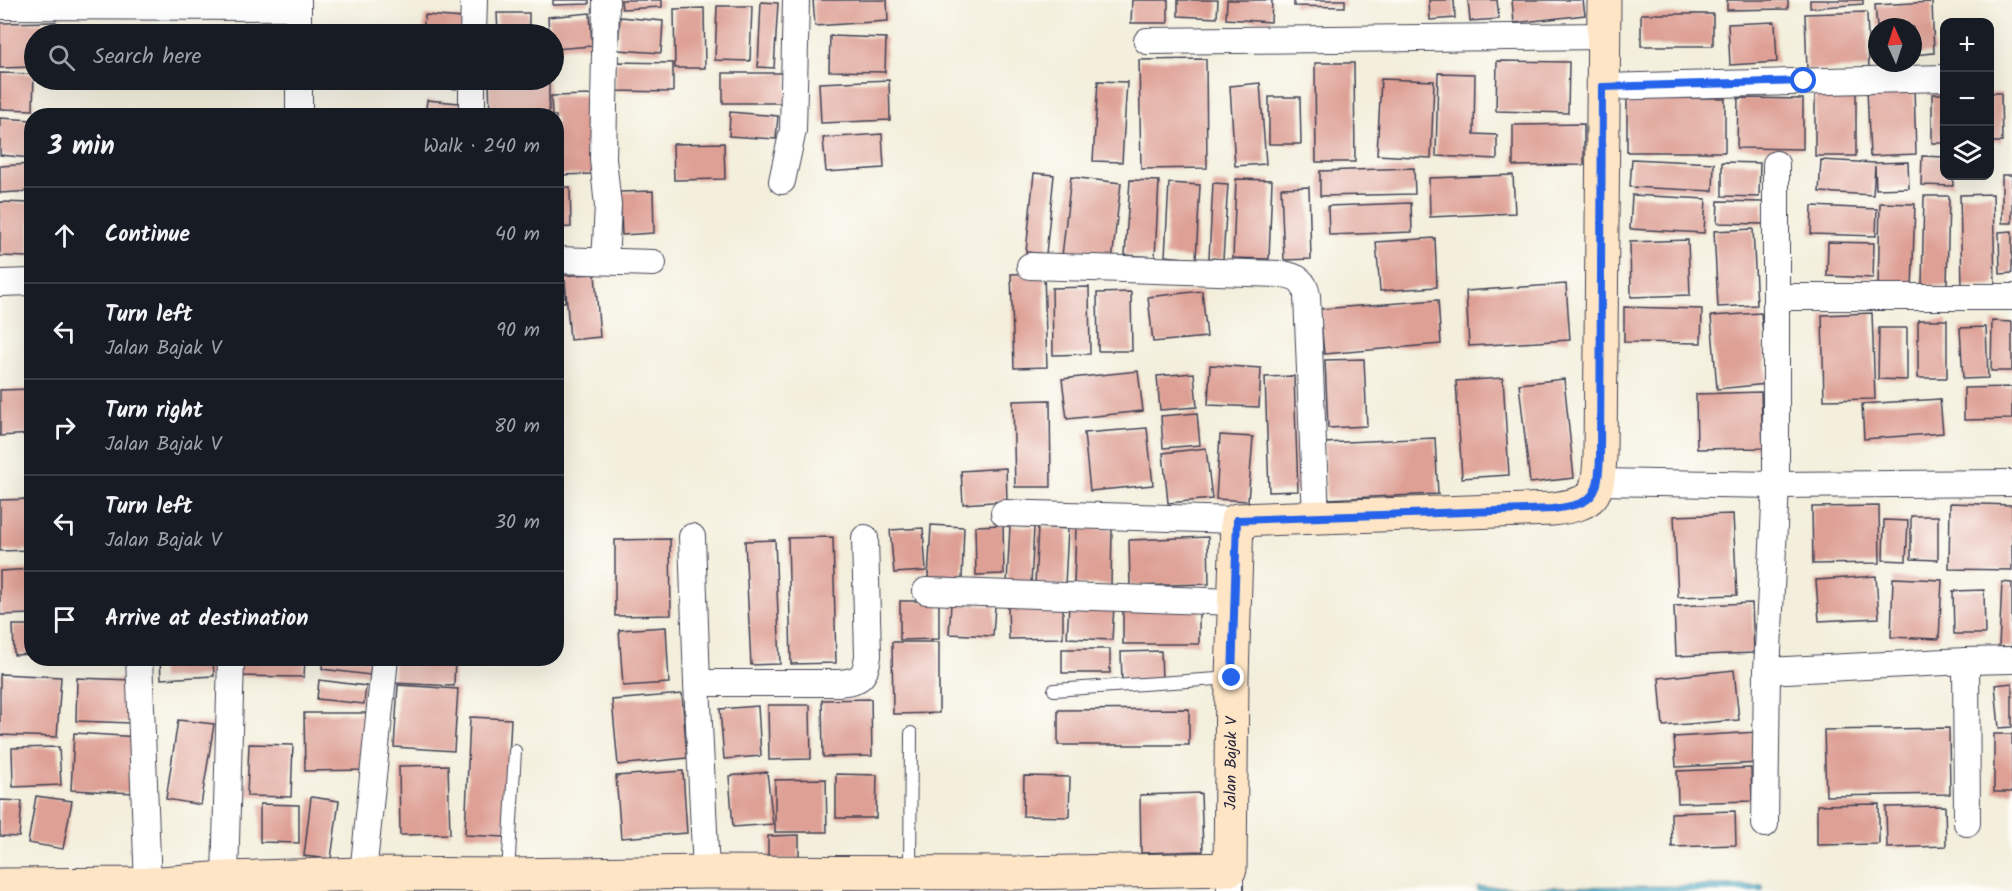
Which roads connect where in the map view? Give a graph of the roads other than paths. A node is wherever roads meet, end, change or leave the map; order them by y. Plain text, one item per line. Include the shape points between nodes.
1 (474, 0) edge
2 (606, 0) edge
3 (796, 0) edge
4 (1604, 0) edge
5 (298, 3) edge
6 (0, 6) edge
7 (298, 24) edge
8 (473, 24) edge
9 (1604, 36) junction
10 (1147, 41) dead end
11 (1940, 78) edge
12 (1602, 87) junction
13 (299, 90) edge
14 (472, 90) edge
15 (299, 108) edge
16 (472, 108) edge
17 (1776, 164) dead end
18 (782, 181) dead end
19 (564, 260) edge
20 (605, 261) junction
21 (653, 263) dead end
22 (1030, 266) dead end
23 (24, 282) edge
24 (0, 283) edge
25 (1776, 297) junction
26 (2012, 297) edge
27 (1598, 482) junction
28 (2012, 483) edge
29 (1776, 485) junction
30 (1004, 513) dead end
31 (1316, 518) junction
32 (1237, 520) junction
33 (692, 537) dead end
34 (865, 538) dead end
35 (926, 591) dead end
36 (1235, 602) junction
37 (2012, 660) edge
38 (1966, 661) junction
39 (139, 666) edge
40 (231, 666) edge
41 (384, 666) edge
42 (1767, 671) junction
43 (1232, 678) junction
44 (697, 683) junction
45 (1054, 690) dead end
46 (911, 733) dead end
47 (515, 751) dead end
48 (1967, 823) dead end
49 (1765, 824) dead end
50 (706, 872) junction
51 (910, 872) junction
52 (363, 874) junction
53 (225, 878) junction
54 (1230, 880) edge
55 (1019, 882) edge
56 (508, 883) edge
57 (148, 884) junction
58 (0, 885) edge
59 (64, 888) edge

1 - 8 street
2 - 20 street
3 - 18 street via 793,130
4 - 9 street
5 - 6 street
5 - 7 street
9 - 10 street
9 - 12 street
11 - 12 street
12 - 27 street
13 - 15 street
14 - 16 street
17 - 25 street
19 - 20 street
20 - 21 street
22 - 31 street via 1298,277 1307,296
23 - 24 street
25 - 26 street
25 - 29 street
27 - 29 street
27 - 31 street via 1596,490 1583,503 1553,509
28 - 29 street
29 - 42 street
30 - 32 street
31 - 32 street
32 - 36 street, Jalan Bajak V
33 - 44 street
34 - 44 street via 868,656 862,676 839,683
35 - 36 street
36 - 43 street, Jalan Bajak V
37 - 38 street
38 - 42 street
38 - 48 street
39 - 57 street
40 - 53 street
41 - 52 street
42 - 49 street
43 - 45 lane
43 - 54 street, Jalan Bajak V
44 - 50 street
46 - 51 lane
47 - 56 lane
50 - 51 street
50 - 56 street
51 - 55 street
52 - 53 street
52 - 56 street
53 - 57 street
54 - 55 street
57 - 59 street
58 - 59 street

